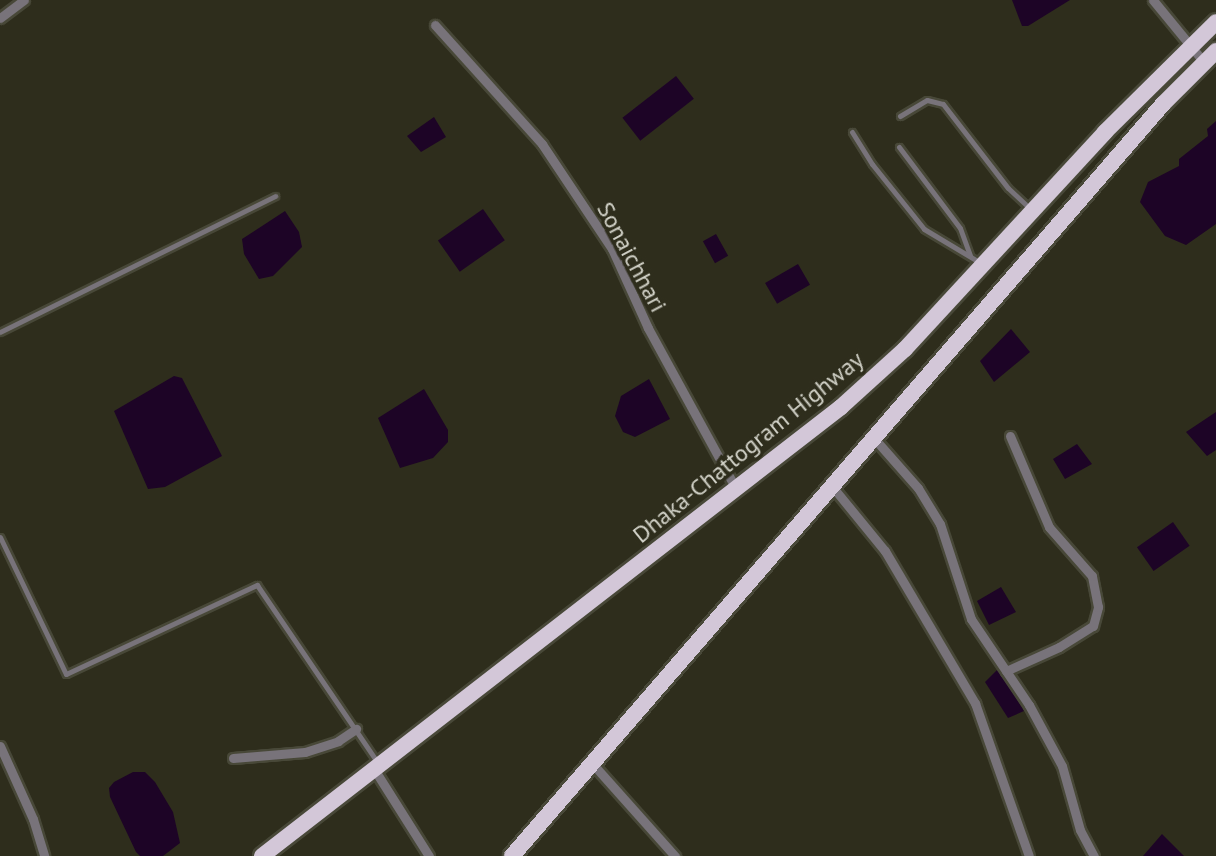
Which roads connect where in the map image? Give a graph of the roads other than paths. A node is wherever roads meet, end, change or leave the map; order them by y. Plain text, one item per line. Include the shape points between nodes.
1 (24, 0) edge
2 (1153, 0) edge
3 (0, 18) edge
4 (1216, 22) edge
5 (435, 25) dead end
6 (1190, 49) junction
7 (1210, 57) edge
8 (900, 116) dead end
9 (852, 132) dead end
10 (899, 147) dead end
11 (1089, 149) junction
12 (1109, 166) junction
13 (275, 196) dead end
14 (1033, 210) junction
15 (976, 260) junction
16 (0, 332) edge
17 (1010, 436) dead end
18 (873, 437) junction
19 (831, 485) junction
20 (737, 489) junction
21 (0, 537) edge
22 (1006, 671) junction
23 (356, 729) junction
24 (0, 746) edge
25 (233, 758) dead end
26 (592, 763) junction
27 (377, 767) junction
28 (44, 856) edge
29 (262, 856) edge
30 (429, 856) edge
31 (512, 856) edge
32 (675, 856) edge
33 (1029, 856) edge
34 (1094, 856) edge

1 - 3 street
2 - 6 street
4 - 6 highway, Dhaka-Chattogram Highway
5 - 20 street, Sonaichhari via 542,144 612,249 648,328
6 - 7 street
6 - 11 highway, Dhaka-Chattogram Highway
7 - 12 highway
8 - 14 lane via 927,100 943,104 1008,188
9 - 15 lane via 924,229
10 - 15 lane via 960,228
11 - 12 highway
11 - 14 highway, Dhaka-Chattogram Highway
12 - 18 highway
13 - 16 lane
14 - 15 highway, Dhaka-Chattogram Highway
15 - 20 highway, Dhaka-Chattogram Highway via 905,349
17 - 22 street via 1049,527 1092,576 1098,607 1093,626
18 - 19 highway
18 - 22 street via 918,488 940,524 971,619
19 - 26 highway
19 - 33 street via 885,551 975,703
20 - 27 highway, Dhaka-Chattogram Highway
21 - 23 lane via 66,674 257,585
22 - 34 street via 1062,766 1080,830
23 - 25 street via 305,752
23 - 27 lane
24 - 28 street
26 - 31 highway
26 - 32 street
27 - 29 highway, Dhaka-Chattogram Highway
27 - 30 street

